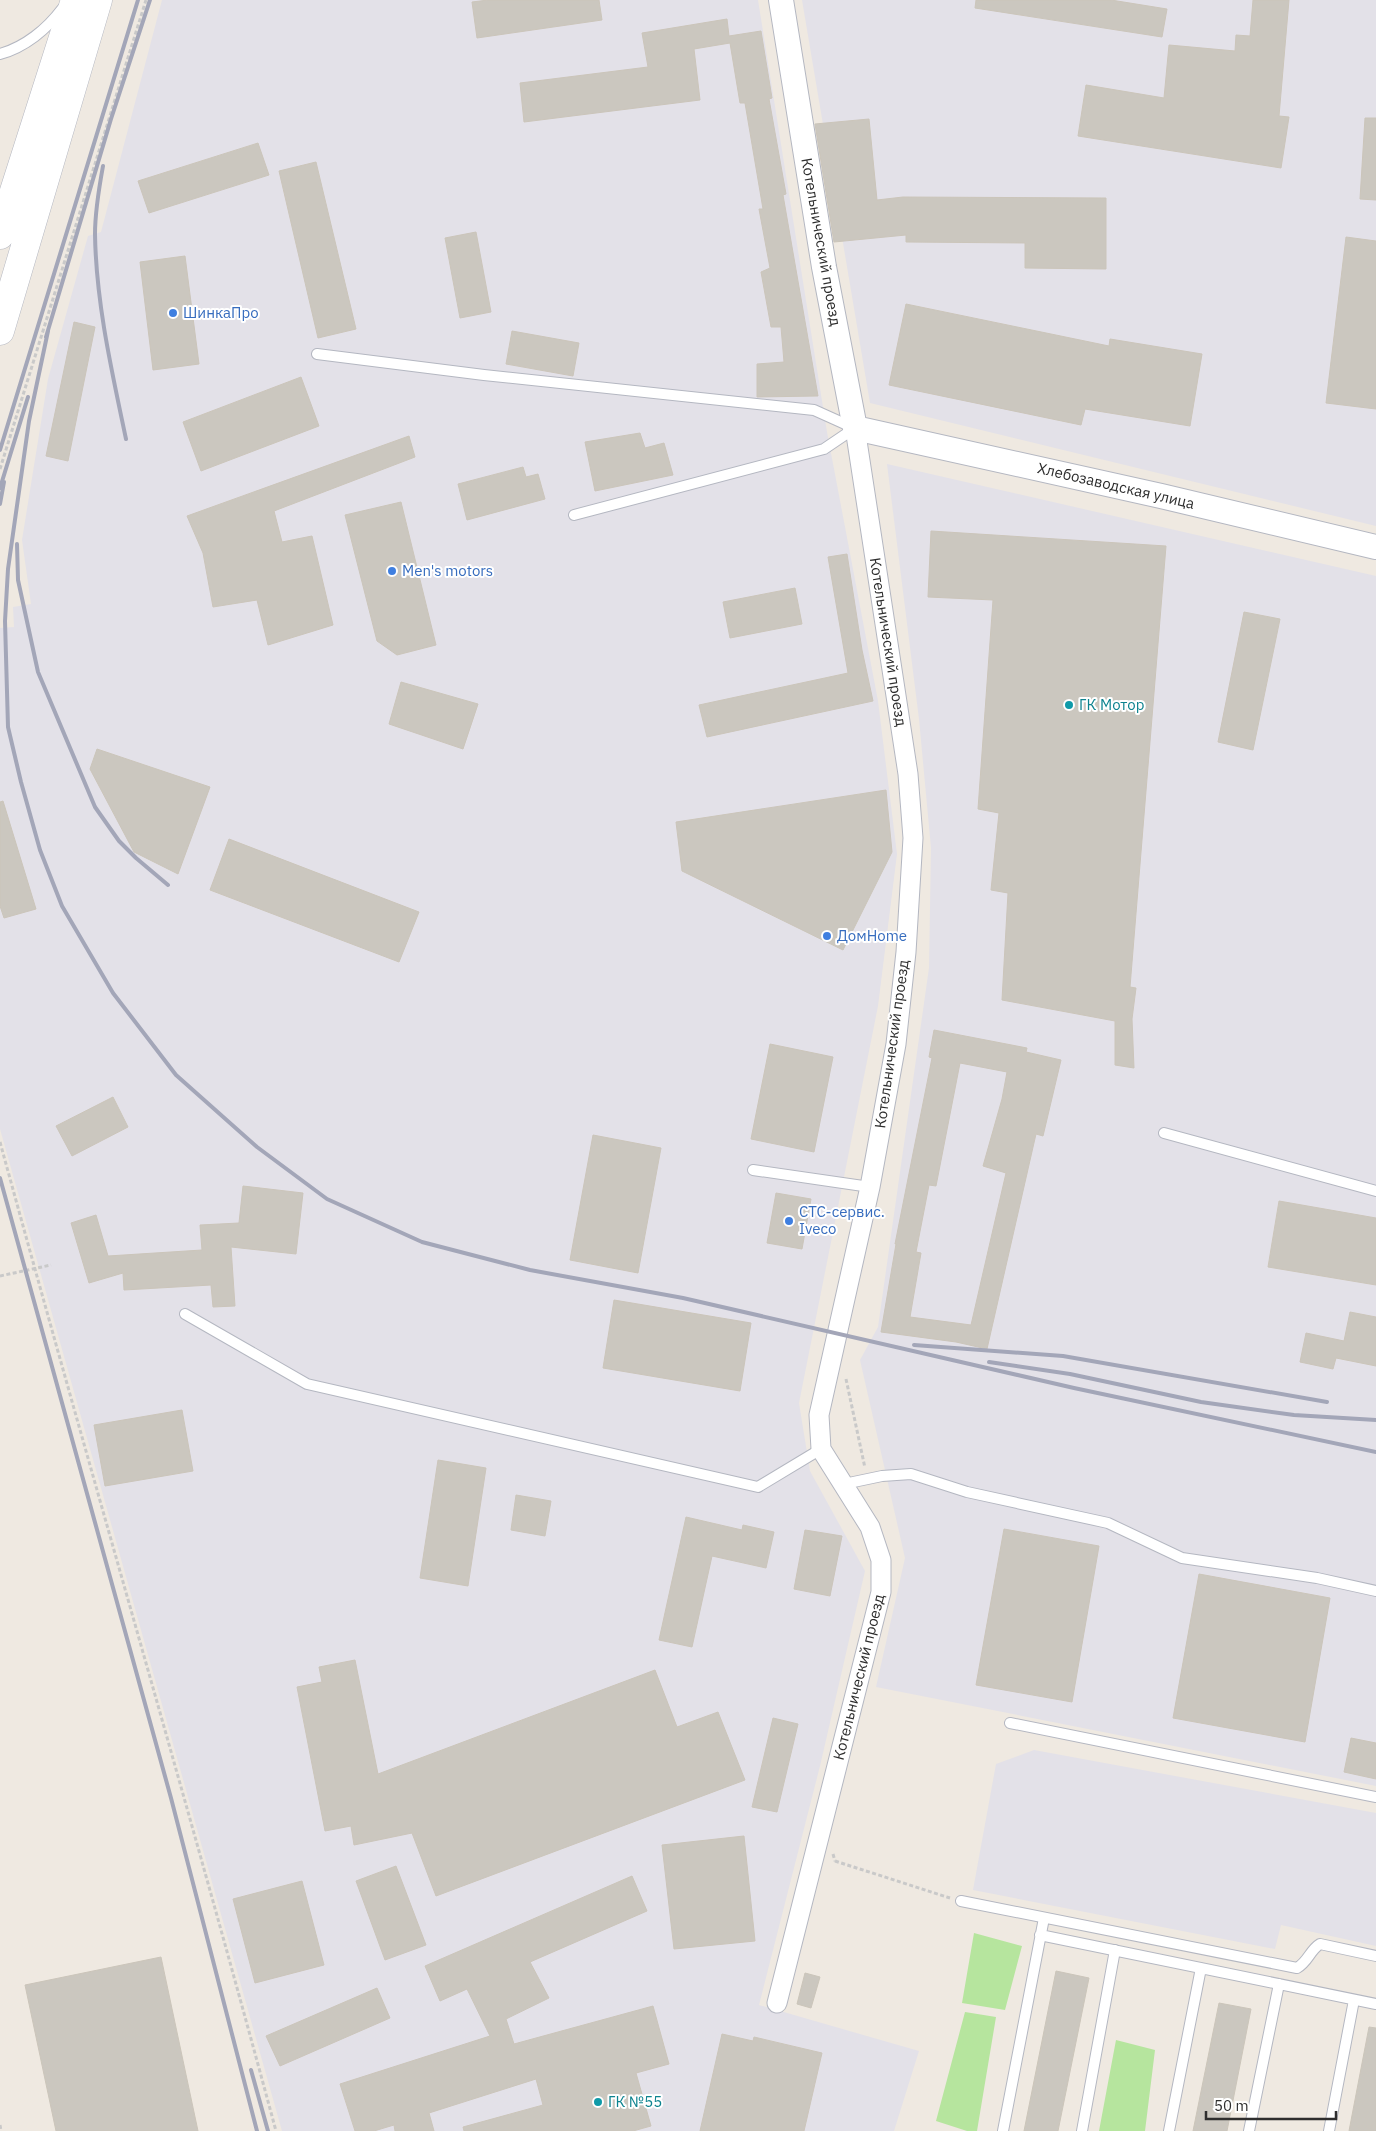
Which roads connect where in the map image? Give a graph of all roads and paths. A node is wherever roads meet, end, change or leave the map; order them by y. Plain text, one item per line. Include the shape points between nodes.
1 (68, 0) edge
2 (75, 0) edge
3 (98, 0) edge
4 (146, 0) edge
5 (782, 0) edge
6 (0, 54) edge
7 (0, 235) edge
8 (0, 331) edge
9 (317, 354) dead end
10 (855, 428) junction
11 (0, 469) edge
12 (574, 515) dead end
13 (1376, 547) edge
14 (1164, 1132) dead end
15 (0, 1142) edge
16 (753, 1170) dead end
17 (870, 1187) junction
18 (1376, 1191) edge
19 (51, 1266) dead end
20 (35, 1269) junction
21 (0, 1276) edge
22 (185, 1314) dead end
23 (845, 1375) dead end
24 (821, 1449) junction
25 (868, 1478) junction
26 (844, 1484) junction
27 (1376, 1591) edge
28 (1010, 1723) dead end
29 (1376, 1797) edge
30 (823, 1850) junction
31 (835, 1861) junction
32 (961, 1901) joint
33 (1044, 1918) junction
34 (1040, 1935) junction
35 (1115, 1950) junction
36 (1376, 1956) edge
37 (1201, 1968) junction
38 (1278, 1984) junction
39 (1354, 2000) junction
40 (777, 2003) dead end
41 (1376, 2004) edge
42 (0, 2126) edge
43 (1, 2131) edge
44 (276, 2131) edge
45 (1003, 2131) edge
46 (1082, 2131) edge
47 (1169, 2131) edge
48 (1249, 2131) edge
49 (1329, 2131) edge

1 - 6 lane via 54,19 32,39
2 - 7 main road
3 - 8 main road
4 - 11 path
5 - 10 street, Котельнический проезд via 824,267
9 - 10 lane via 814,410
10 - 12 lane via 824,449
10 - 13 street, Хлебозаводская улица
10 - 17 street, Котельнический проезд via 908,774 913,838 896,1044
14 - 18 lane
15 - 20 path
16 - 17 lane
17 - 24 street, Котельнический проезд via 818,1415
19 - 20 path
20 - 21 path
20 - 44 path via 215,1903
22 - 24 lane via 307,1384 758,1487
23 - 25 path
24 - 26 street, Котельнический проезд
25 - 26 lane
25 - 27 lane via 910,1474 966,1492 1108,1523 1182,1558 1317,1578
26 - 30 street, Котельнический проезд via 870,1527 881,1560 882,1592
28 - 29 lane
30 - 31 path
30 - 31 path
30 - 40 street, Котельнический проезд
31 - 32 path
32 - 33 lane
33 - 34 lane
33 - 36 lane via 1297,1968 1320,1944
34 - 35 lane
34 - 45 lane
35 - 37 lane
35 - 46 lane
37 - 38 lane
37 - 47 lane
38 - 39 lane
38 - 48 lane
39 - 41 lane
39 - 49 lane
42 - 43 path

